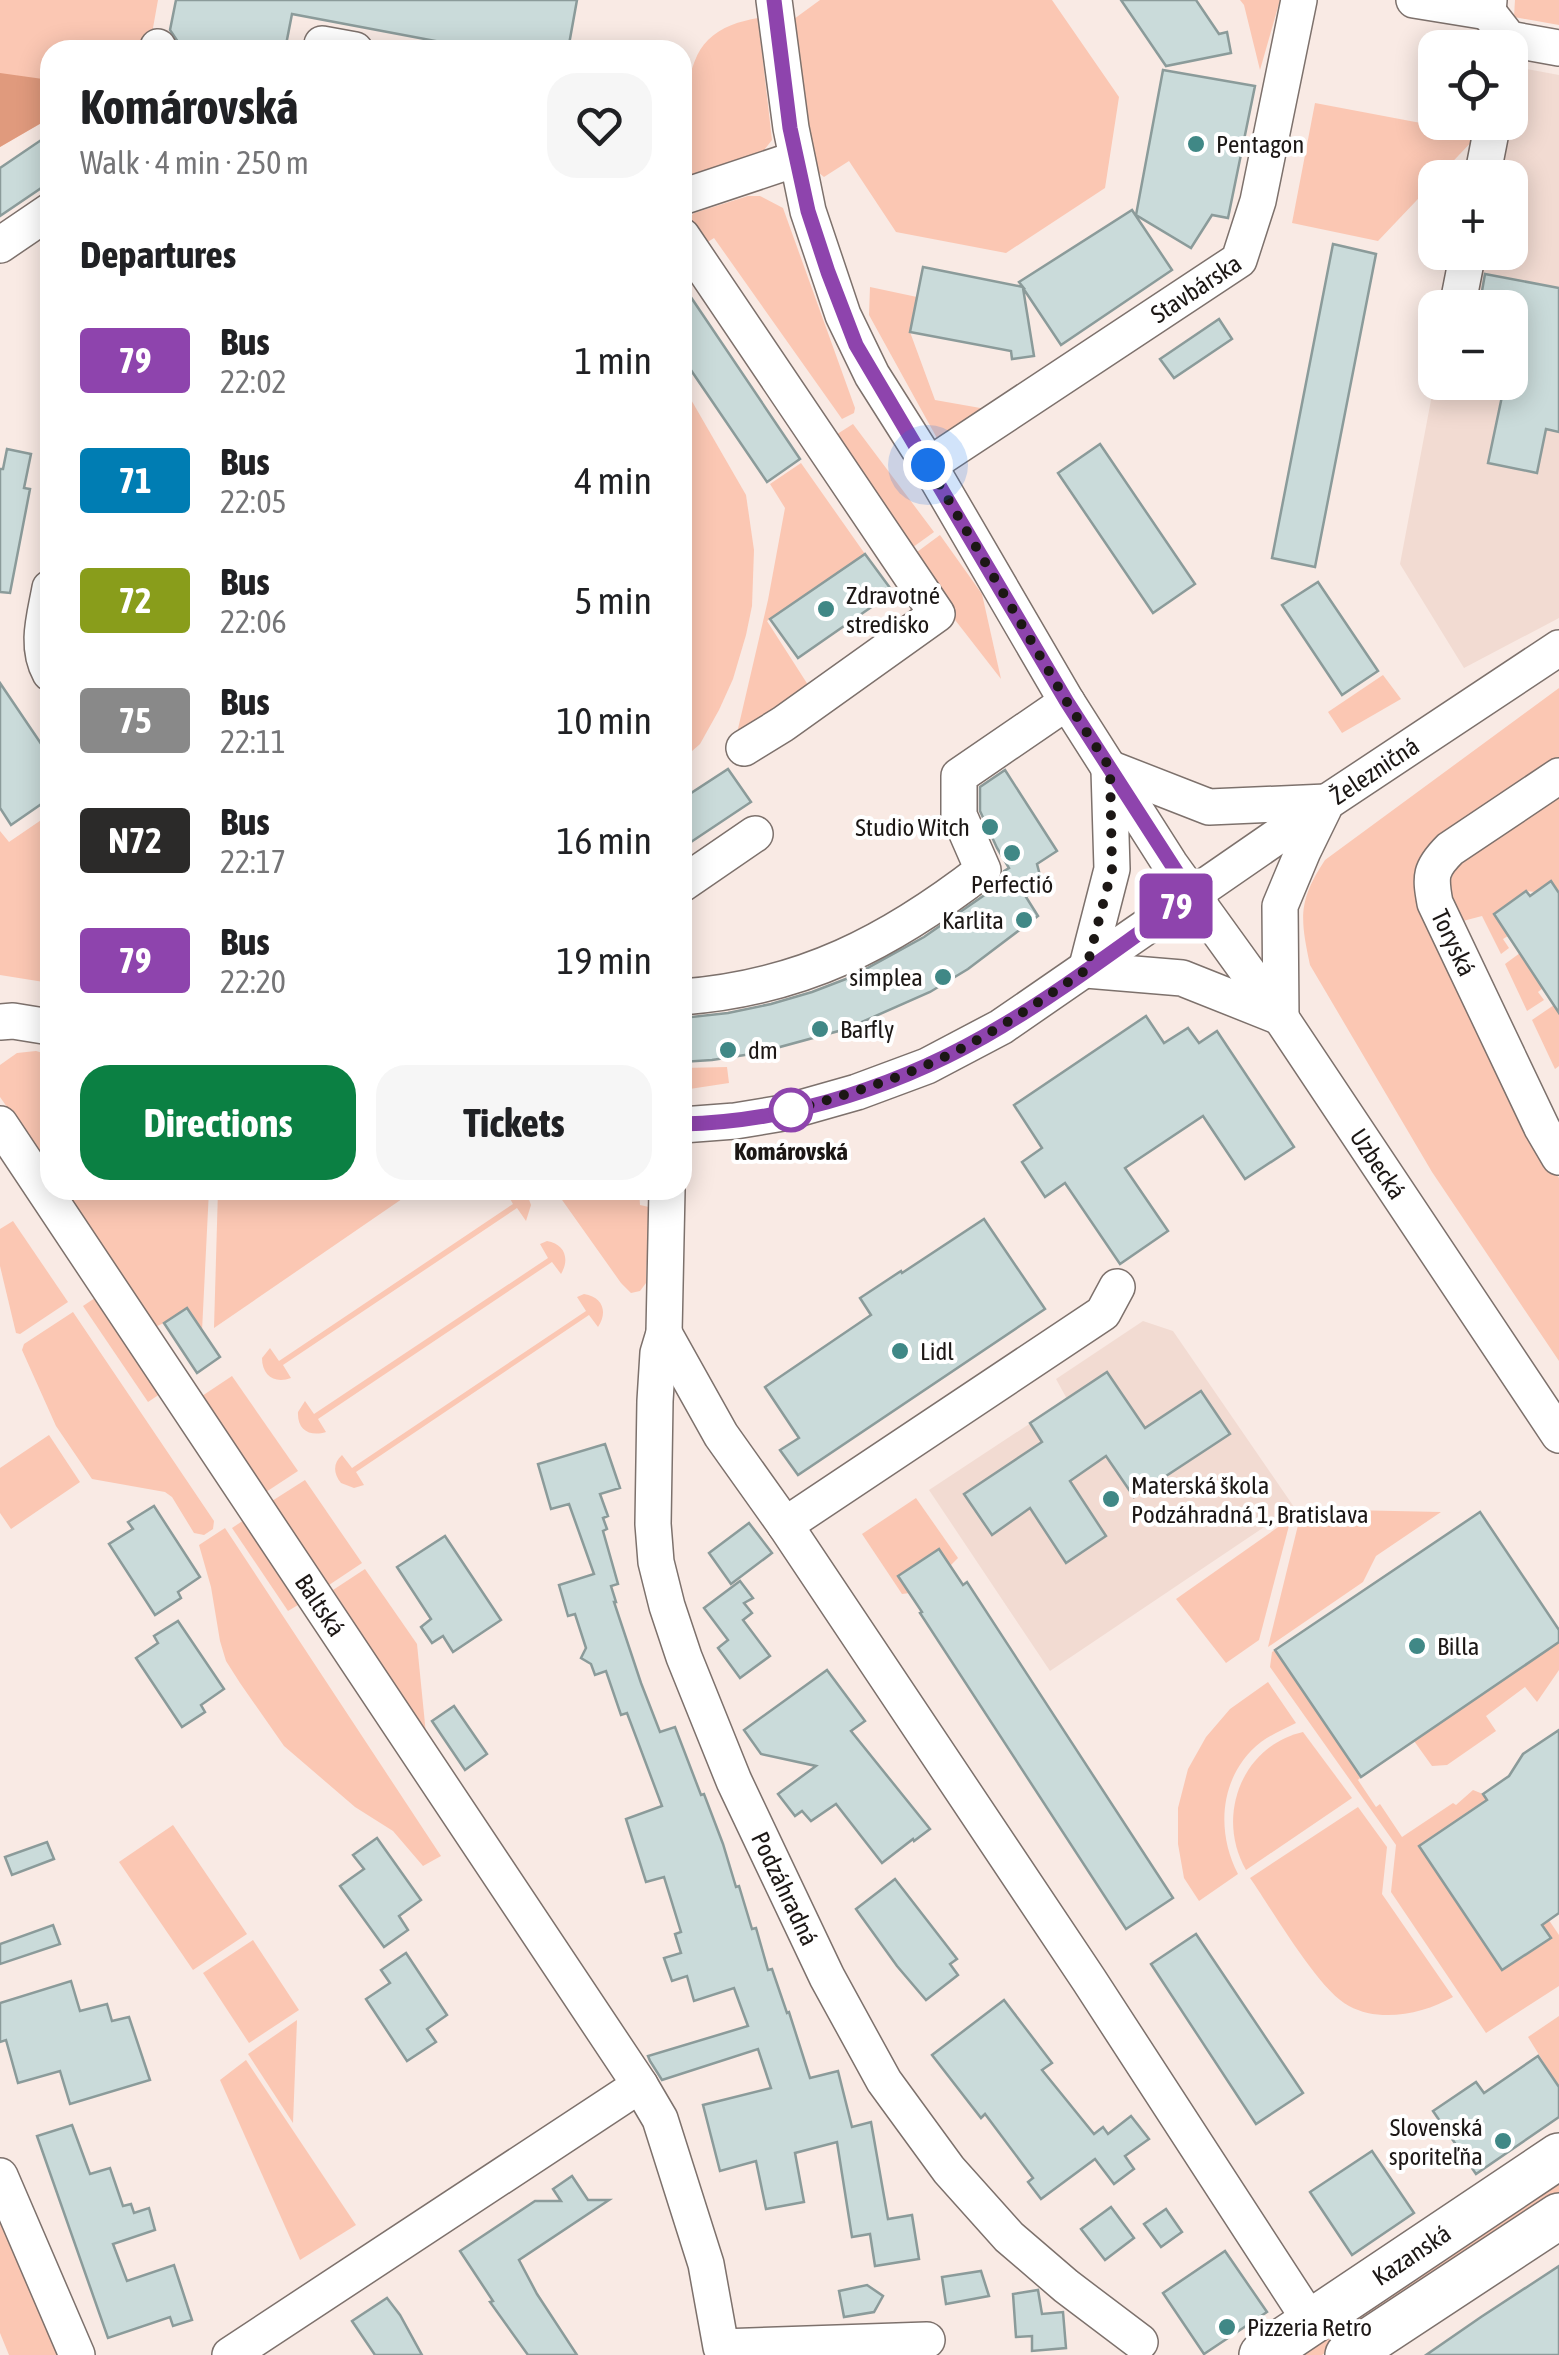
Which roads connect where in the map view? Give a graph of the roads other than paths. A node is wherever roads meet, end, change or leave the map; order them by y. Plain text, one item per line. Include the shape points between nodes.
1 (774, 0) edge
2 (1299, 0) edge
3 (1414, 0) edge
4 (1498, 25) edge
5 (1559, 48) edge
6 (796, 160) junction
7 (692, 195) edge
8 (40, 217) edge
9 (0, 244) edge
10 (692, 251) edge
11 (928, 465) junction
12 (1559, 648) edge
13 (1067, 702) junction
14 (744, 748) dead end
15 (1110, 768) junction
16 (1559, 776) edge
17 (1327, 802) junction
18 (755, 834) dead end
19 (692, 877) edge
20 (1192, 896) junction
21 (1086, 970) junction
22 (692, 996) edge
23 (1280, 1018) junction
24 (0, 1022) edge
25 (40, 1026) edge
26 (692, 1123) edge
27 (0, 1124) edge
28 (1559, 1157) edge
29 (40, 1184) edge
30 (51, 1200) edge
31 (667, 1200) edge
32 (1117, 1288) dead end
33 (664, 1333) junction
34 (1559, 1435) edge
35 (785, 1525) junction
36 (640, 2085) junction
37 (1559, 2156) edge
38 (0, 2176) edge
39 (1559, 2216) edge
40 (1311, 2322) junction
41 (927, 2340) dead end
42 (1140, 2342) dead end
43 (77, 2355) edge
44 (230, 2355) edge
45 (1262, 2355) edge
46 (1348, 2355) edge

1 - 6 street, Uzbecká
2 - 11 street, Stavbárska via 1240,260
3 - 4 street
4 - 5 street
6 - 7 street
6 - 11 street, Uzbecká via 856,345
8 - 9 street
10 - 14 street via 938,614
11 - 13 street, Uzbecká
12 - 17 street, Železničná
13 - 15 street, Uzbecká
13 - 22 street via 959,776 960,814 982,870 944,900 842,960 784,980
15 - 17 street via 1209,807
15 - 20 street, Uzbecká
15 - 21 street via 1112,869
16 - 28 street, Toryská via 1450,849 1430,878 1434,903
17 - 20 street, Železničná
17 - 23 street via 1280,906
18 - 19 street
20 - 21 street, Železničná
20 - 23 street, Uzbecká
21 - 23 street via 1182,978
21 - 26 street, Železničná via 1002,1027 927,1066 783,1113
23 - 34 street, Uzbecká
24 - 25 street
27 - 29 street, Baltská
30 - 36 street, Baltská
31 - 33 street, Podzáhradná
32 - 35 street via 1103,1314
33 - 35 street via 721,1434
33 - 42 street, Podzáhradná via 655,1401 656,1562 684,1657 734,1781 827,1977 895,2096 949,2170 1010,2236
35 - 40 street
36 - 41 street, Baltská via 660,2119 706,2264 721,2347
36 - 44 street
37 - 40 main road, Kazanská
38 - 43 street
39 - 46 main road, Kazanská
40 - 45 main road, Kazanská

